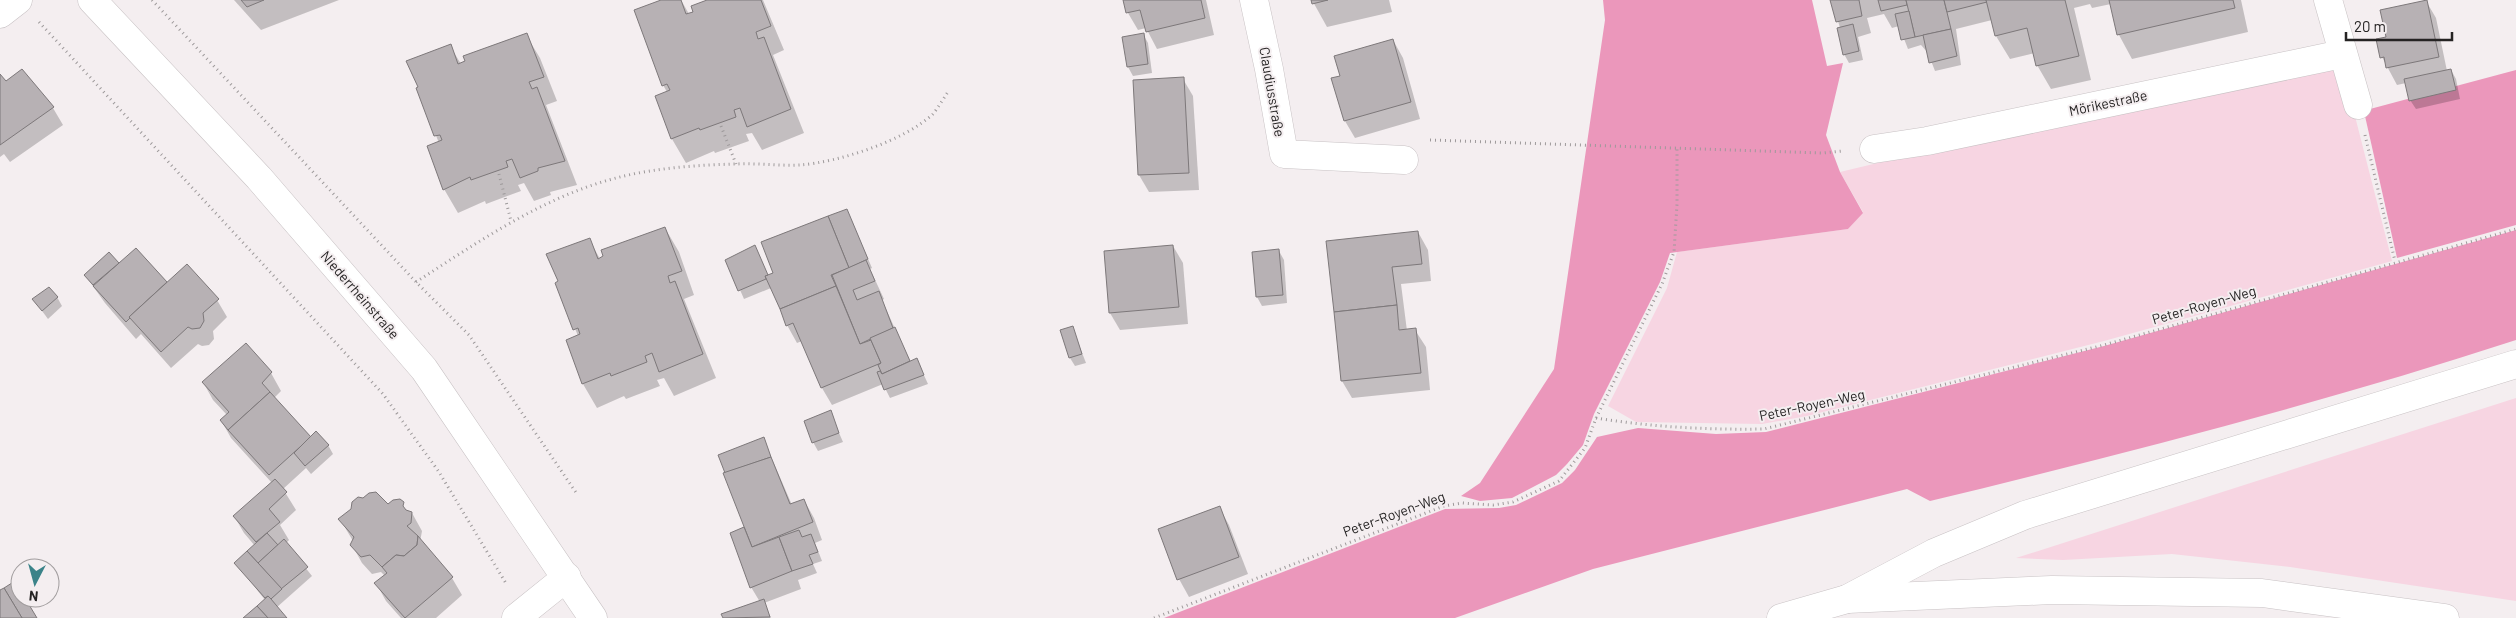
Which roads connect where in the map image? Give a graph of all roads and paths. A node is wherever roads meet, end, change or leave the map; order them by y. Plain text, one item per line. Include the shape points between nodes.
1 (92, 0) edge
2 (152, 0) edge
3 (1254, 0) edge
4 (2328, 0) edge
5 (25, 7) edge
6 (0, 14) edge
7 (2342, 54) junction
8 (948, 92) dead end
9 (2358, 106) joint
10 (720, 126) dead end
11 (1677, 149) junction
12 (1874, 149) joint
13 (1404, 160) joint
14 (736, 164) junction
15 (499, 174) dead end
16 (511, 221) junction
17 (2516, 229) edge
18 (2395, 261) junction
19 (416, 282) junction
20 (2516, 364) edge
21 (1596, 418) junction
22 (577, 494) dead end
23 (567, 577) junction
24 (1847, 599) junction
25 (520, 615) edge
26 (593, 618) edge
27 (1154, 618) edge
28 (1781, 618) edge
29 (2445, 618) edge

1 - 23 main road, Niederrheinstraße via 259,178 424,369
2 - 19 path
3 - 13 main road, Claudiusstraße via 1284,154
4 - 7 main road
5 - 6 main road
5 - 25 path via 383,394 439,472
7 - 9 main road
7 - 12 main road, Mörikestraße via 1927,141
8 - 14 path via 933,114 903,134 864,150 800,165
9 - 18 path
10 - 14 path
11 - 12 path via 1822,153
11 - 13 path via 1415,140
11 - 21 path via 1674,252 1662,284
14 - 16 path via 616,178
15 - 16 path
16 - 19 path
17 - 18 path, Peter-Royen-Weg
18 - 21 path, Peter-Royen-Weg via 2104,345 1764,429 1667,427
19 - 22 path via 469,335
20 - 24 main road via 2025,515 1934,553
21 - 27 path, Peter-Royen-Weg via 1585,448 1559,481 1513,502 1492,506 1462,503 1444,506
23 - 25 main road
23 - 26 main road, Niederrheinstraße
24 - 28 main road
24 - 29 main road via 2052,590 2262,593

